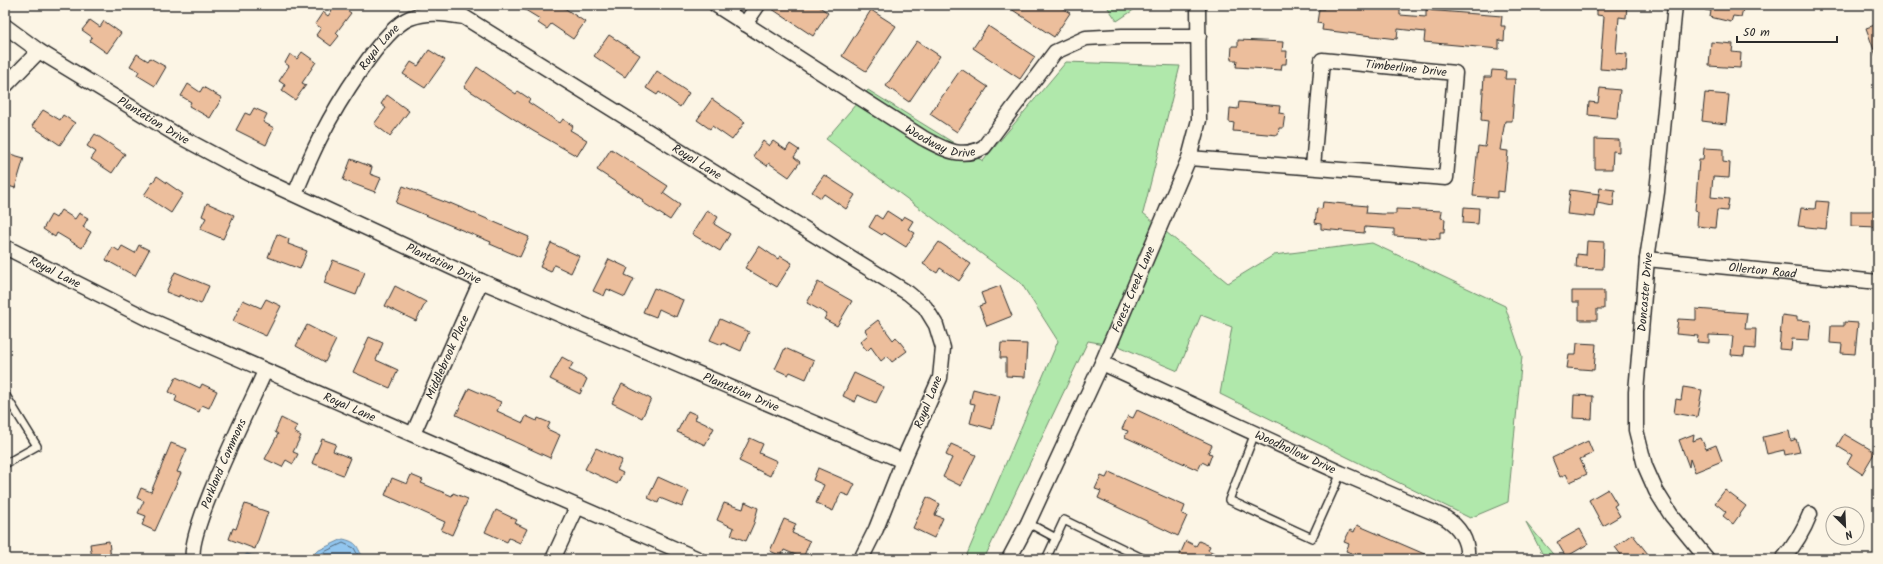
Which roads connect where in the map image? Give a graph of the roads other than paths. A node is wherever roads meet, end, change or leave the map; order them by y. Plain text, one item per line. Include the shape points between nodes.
1 (716, 5) edge
2 (758, 5) edge
3 (1198, 5) edge
4 (1675, 5) edge
5 (745, 24) junction
6 (5, 26) edge
7 (1199, 36) junction
8 (40, 51) junction
9 (5, 86) edge
10 (1189, 158) junction
11 (1313, 167) junction
12 (295, 194) junction
13 (5, 247) edge
14 (1648, 259) junction
15 (481, 281) junction
16 (1878, 282) edge
17 (1102, 363) junction
18 (266, 371) junction
19 (5, 394) edge
20 (413, 434) junction
21 (1255, 434) junction
22 (903, 461) junction
23 (5, 464) edge
24 (1341, 473) junction
25 (577, 507) junction
26 (1810, 514) dead end
27 (1028, 524) junction
28 (1056, 538) junction
29 (193, 559) edge
30 (553, 559) edge
31 (698, 559) edge
32 (861, 559) edge
33 (1009, 559) edge
34 (1046, 559) edge
35 (1144, 559) edge
36 (1467, 559) edge
37 (1707, 559) edge
38 (1783, 559) edge

1 - 5 street, Woodway Drive
2 - 5 street
3 - 7 street, Forest Creek Lane
4 - 14 street, Doncaster Drive
5 - 7 street, Woodway Drive via 948,152 974,152 984,147 1055,52 1086,38
6 - 8 street, Plantation Drive
7 - 10 street, Forest Creek Lane via 1199,120
8 - 9 street
8 - 12 street, Plantation Drive via 177,135 254,176
10 - 11 street, Timberline Drive
10 - 17 street, Forest Creek Lane
11 - 11 street, Timberline Drive via 1446,178 1455,73 1322,60
12 - 15 street, Plantation Drive
12 - 22 street, Royal Lane via 321,135 373,52 390,33 409,18 436,12 464,17 908,293 925,307 936,325 943,348 940,378
13 - 18 street, Royal Lane via 148,319
14 - 16 street, Ollerton Road
14 - 37 street, Doncaster Drive via 1636,392 1636,430 1645,466 1656,491 1671,515
15 - 20 street, Middlebrook Place
15 - 22 street, Plantation Drive
17 - 21 street, Woodhollow Drive
17 - 27 street, Forest Creek Lane
18 - 20 street, Royal Lane
18 - 29 street, Parkland Commons via 206,504 195,538
19 - 23 lane via 37,446
20 - 25 street, Royal Lane
21 - 24 street, Woodhollow Drive
21 - 24 lane via 1229,500 1312,538
22 - 32 street, Royal Lane
24 - 36 street, Woodhollow Drive via 1454,523 1466,543
25 - 30 street
25 - 31 street, Royal Lane
26 - 38 street via 1795,545
27 - 28 lane
27 - 33 street, Forest Creek Lane
28 - 34 lane
28 - 35 lane via 1064,520

